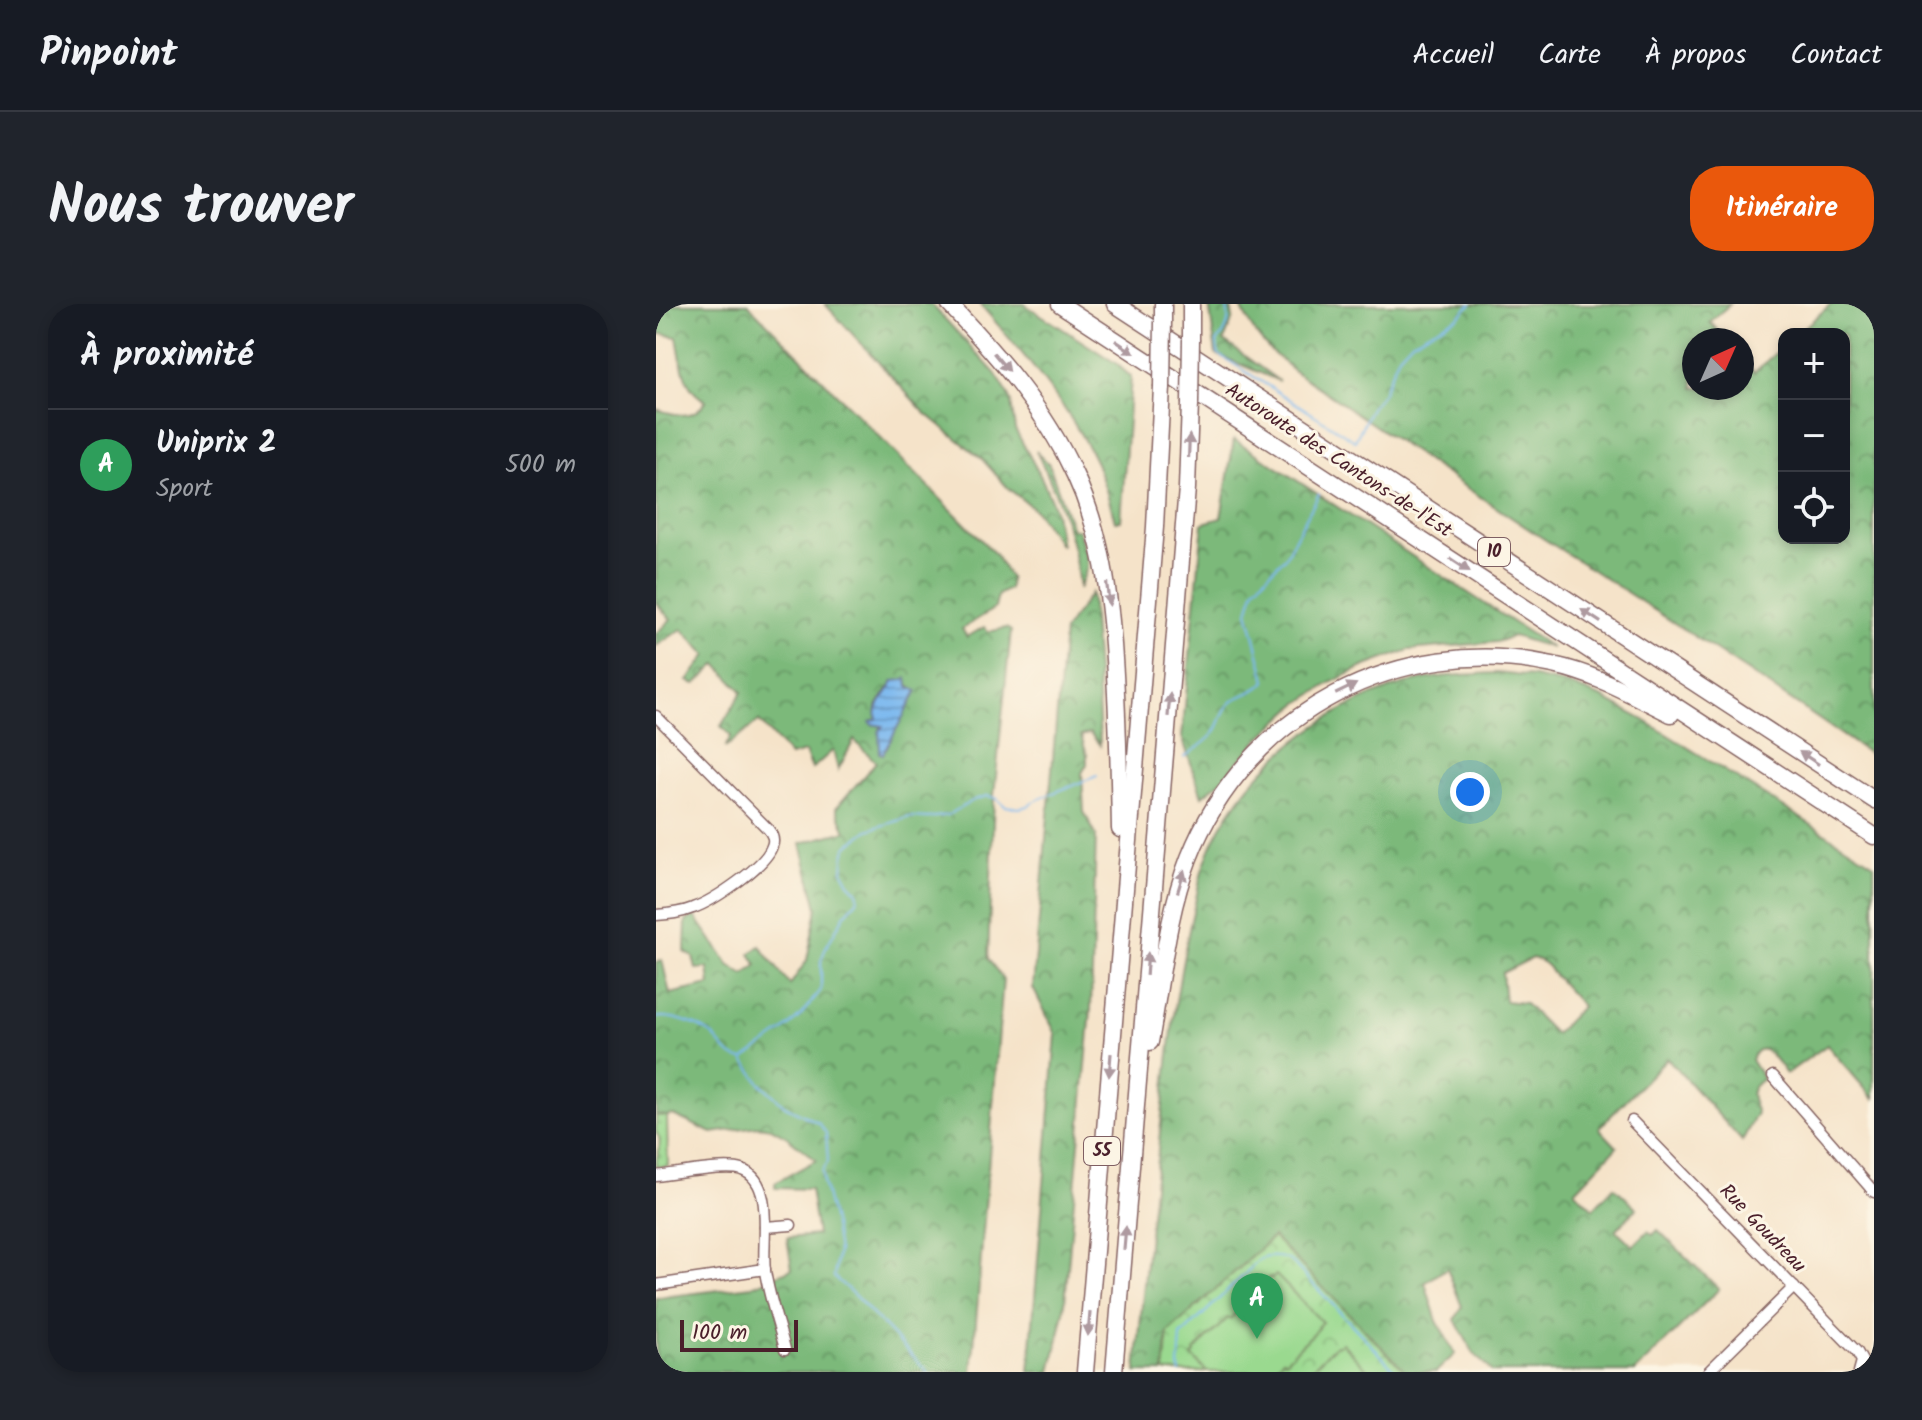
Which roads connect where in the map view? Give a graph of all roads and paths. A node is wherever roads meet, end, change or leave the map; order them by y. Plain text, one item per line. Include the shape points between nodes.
1 (949, 304) edge
2 (1060, 304) edge
3 (1115, 304) edge
4 (1191, 304) edge
5 (1163, 312) edge
6 (656, 716) edge
7 (1723, 738) junction
8 (1874, 800) edge
9 (1874, 836) edge
10 (656, 915) edge
11 (1120, 931) junction
12 (1773, 1076) dead end
13 (1632, 1121) dead end
14 (1135, 1126) junction
15 (656, 1176) edge
16 (1874, 1192) edge
17 (791, 1225) dead end
18 (765, 1227) junction
19 (765, 1269) junction
20 (656, 1285) edge
21 (1794, 1287) junction
22 (785, 1349) dead end
23 (1861, 1368) edge
24 (1085, 1372) edge
25 (1114, 1372) edge
26 (1708, 1372) edge

1 -> 11 highway via 1043,417 1071,466 1093,523 1108,586 1116,681
2 -> 7 highway, Autoroute des Cantons-de-l'Est / 10
8 -> 3 highway, Autoroute des Cantons-de-l'Est / 10
14 -> 4 highway, bridge via 1187,488
5 - 11 highway, bridge via 1156,515
6 - 10 street via 773,837 768,854 735,884 689,910
7 - 9 highway, Autoroute des Cantons-de-l'Est / 10
14 -> 7 highway via 1174,907 1189,858 1232,781 1303,713 1346,689 1402,668 1453,658 1506,658 1585,673
11 -> 24 highway, 55
12 - 16 street
13 - 21 street, Rue Goudreau
25 -> 14 highway, 55
15 - 18 street via 743,1170 761,1189
17 - 18 street
18 - 19 street
19 - 20 street
19 - 22 street
21 - 23 street, Rue Goudreau via 1857,1352
21 - 26 street

